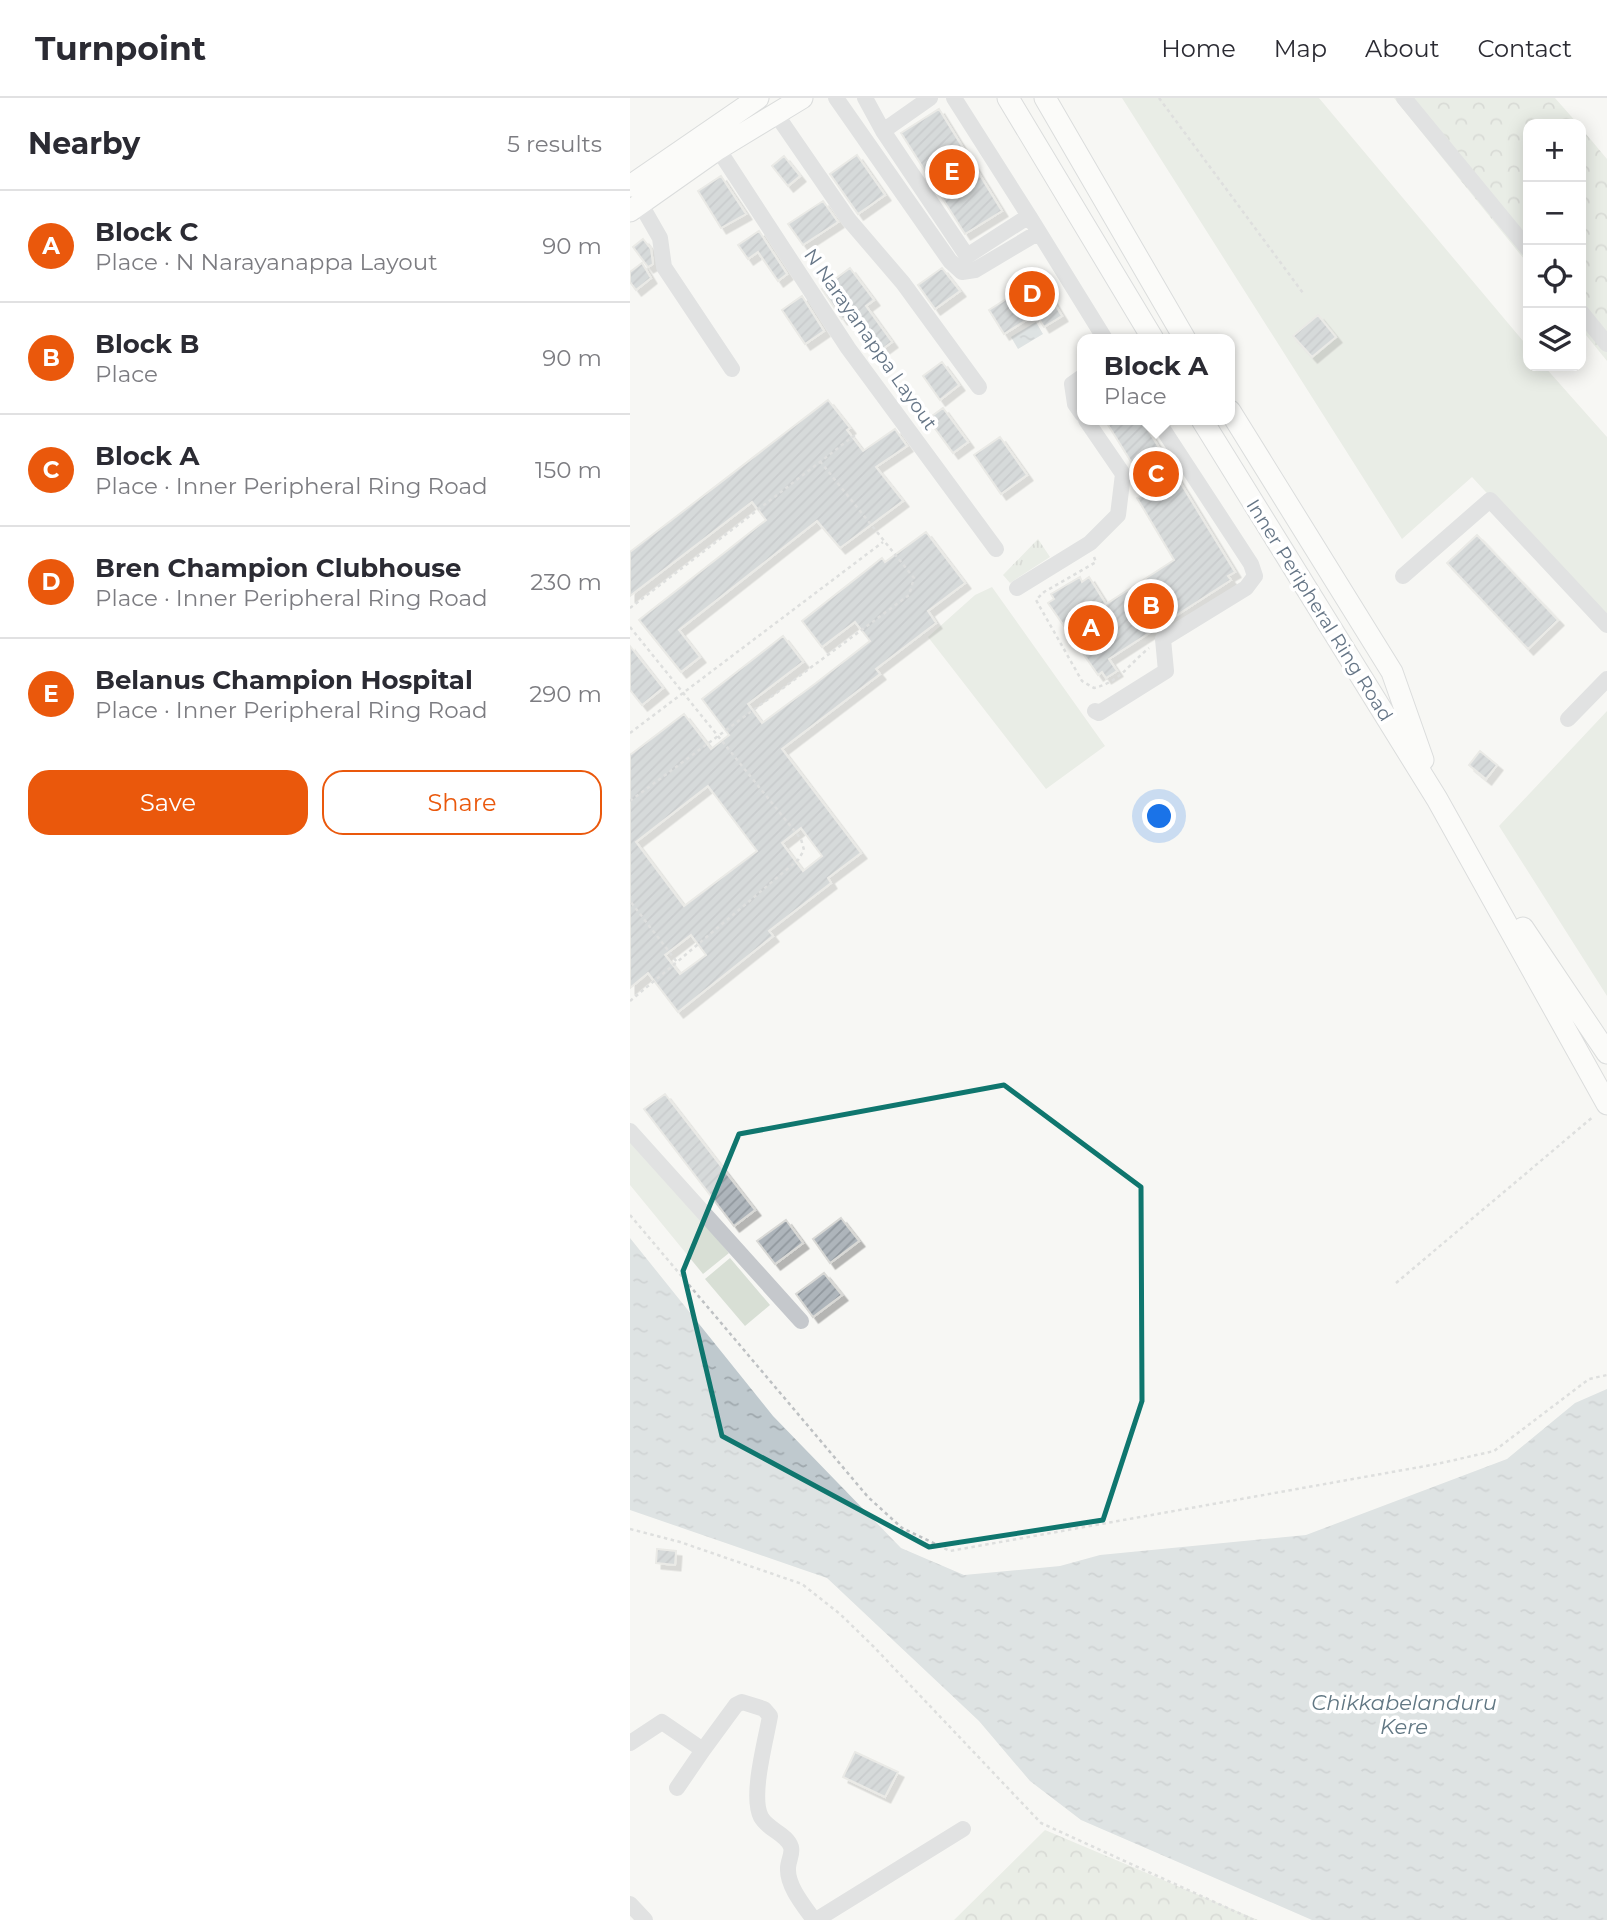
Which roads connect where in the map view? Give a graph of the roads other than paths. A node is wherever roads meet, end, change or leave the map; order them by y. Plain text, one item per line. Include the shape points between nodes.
1 (802, 98) edge
2 (836, 98) edge
3 (865, 98) edge
4 (930, 98) edge
5 (954, 98) edge
6 (1008, 98) edge
7 (1045, 98) edge
8 (1404, 98) edge
9 (749, 103) edge
10 (776, 114) junction
11 (753, 126) junction
12 (883, 131) junction
13 (718, 149) junction
14 (633, 200) edge
15 (1030, 216) junction
16 (1039, 232) junction
17 (1526, 245) edge
18 (1586, 318) edge
19 (1102, 334) edge
20 (1150, 334) edge
21 (1182, 334) edge
22 (1607, 344) edge
23 (732, 369) dead end
24 (1077, 381) edge
25 (979, 387) dead end
26 (1077, 406) edge
27 (1235, 419) edge
28 (1089, 425) edge
29 (1160, 425) edge
30 (1205, 425) edge
31 (996, 549) dead end
32 (1403, 576) dead end
33 (1017, 588) dead end
34 (1607, 625) edge
35 (1607, 679) edge
36 (1095, 711) dead end
37 (1568, 719) dead end
38 (1437, 799) junction
39 (1607, 1053) edge
40 (1602, 1109) edge
41 (630, 1132) edge
42 (801, 1321) dead end
43 (630, 1743) edge
44 (703, 1750) junction
45 (677, 1788) dead end
46 (963, 1829) dead end
47 (815, 1920) edge

1 - 10 main road
2 - 16 street via 962,272 975,270
3 - 12 street
4 - 12 street
5 - 15 street
6 - 20 main road
7 - 21 main road
8 - 17 street
9 - 11 main road
9 - 14 main road
10 - 11 main road
10 - 25 street via 849,220 903,283
11 - 13 main road
12 - 15 street via 967,257
13 - 14 main road
13 - 31 street, N Narayanappa Layout via 848,348
14 - 23 street via 660,238 664,267
15 - 16 street
16 - 19 street
18 - 22 street
24 - 26 street via 1072,384
27 - 38 main road, Inner Peripheral Ring Road via 1392,673
28 - 33 street via 1123,474 1118,515 1090,543
29 - 36 street via 1255,576 1246,588 1163,639 1166,671 1099,713
30 - 38 main road, Inner Peripheral Ring Road
32 - 34 street via 1490,500
35 - 37 street
38 - 39 main road, Inner Peripheral Ring Road
38 - 40 main road, Inner Peripheral Ring Road
41 - 42 street
43 - 44 street via 662,1721
44 - 45 street
44 - 47 street via 742,1702 764,1709 770,1716 757,1799 759,1814 766,1826 788,1841 792,1850 790,1880
46 - 47 street

